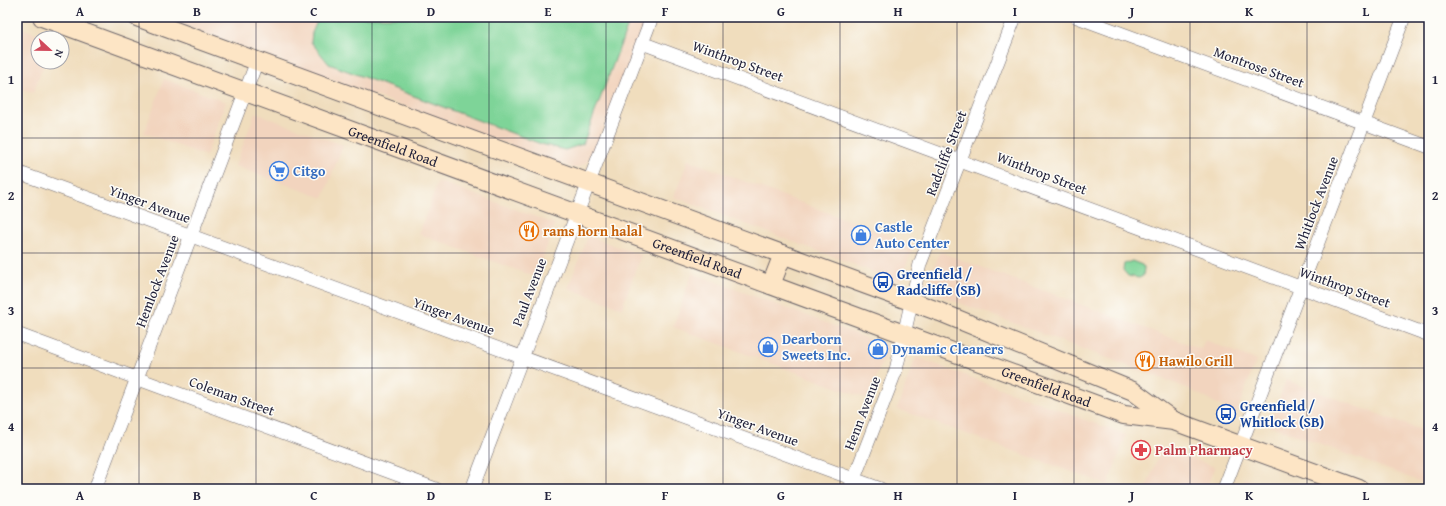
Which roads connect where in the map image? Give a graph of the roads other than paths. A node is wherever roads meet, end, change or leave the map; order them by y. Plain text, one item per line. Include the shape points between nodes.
1 (42, 17) edge
2 (137, 17) edge
3 (652, 17) edge
4 (1015, 17) edge
5 (1077, 17) edge
6 (1404, 17) edge
7 (642, 43) junction
8 (257, 61) junction
9 (246, 92) junction
10 (1363, 123) junction
11 (1429, 147) edge
12 (960, 160) junction
13 (17, 172) edge
14 (588, 184) junction
15 (576, 214) junction
16 (191, 236) junction
17 (783, 254) junction
18 (771, 285) junction
19 (1301, 287) junction
20 (910, 301) junction
21 (17, 334) edge
22 (905, 334) junction
23 (1429, 335) edge
24 (521, 358) junction
25 (137, 378) junction
26 (1174, 421) junction
27 (1240, 446) junction
28 (852, 484) edge
29 (95, 489) edge
30 (436, 489) edge
31 (472, 489) edge
32 (880, 489) edge
33 (1224, 489) edge
34 (1359, 489) edge

1 - 9 main road, Greenfield Road
2 - 8 main road, Greenfield Road
3 - 7 street, Paul Avenue
4 - 12 street, Radcliffe Street
5 - 10 street, Montrose Street
6 - 10 street, Whitlock Avenue
7 - 12 street, Winthrop Street
7 - 14 street, Paul Avenue
8 - 9 street, Hemlock Avenue
8 - 14 main road, Greenfield Road
9 - 15 main road, Greenfield Road
9 - 16 street, Hemlock Avenue
10 - 11 street, Montrose Street
10 - 19 street, Whitlock Avenue
12 - 19 street, Winthrop Street
12 - 20 street, Radcliffe Street via 920,264
13 - 16 street, Yinger Avenue
14 - 15 street, Paul Avenue
14 - 17 main road, Greenfield Road
15 - 18 main road, Greenfield Road
15 - 24 street, Paul Avenue
16 - 24 street, Yinger Avenue
16 - 25 street, Hemlock Avenue
17 - 18 main road
17 - 20 main road, Greenfield Road
18 - 22 main road, Greenfield Road
19 - 23 street, Winthrop Street
19 - 27 street, Whitlock Avenue
20 - 22 street, Henn Avenue
20 - 26 main road, Greenfield Road via 1133,391
21 - 25 street, Coleman Street
22 - 26 main road, Greenfield Road via 1124,415
22 - 28 street, Henn Avenue via 896,370
24 - 28 street, Yinger Avenue
24 - 31 street, Paul Avenue
25 - 29 street, Hemlock Avenue
25 - 30 street, Coleman Street
26 - 27 main road, Greenfield Road
27 - 33 street, Whitlock Avenue
27 - 34 main road, Greenfield Road
28 - 32 street, Yinger Avenue

